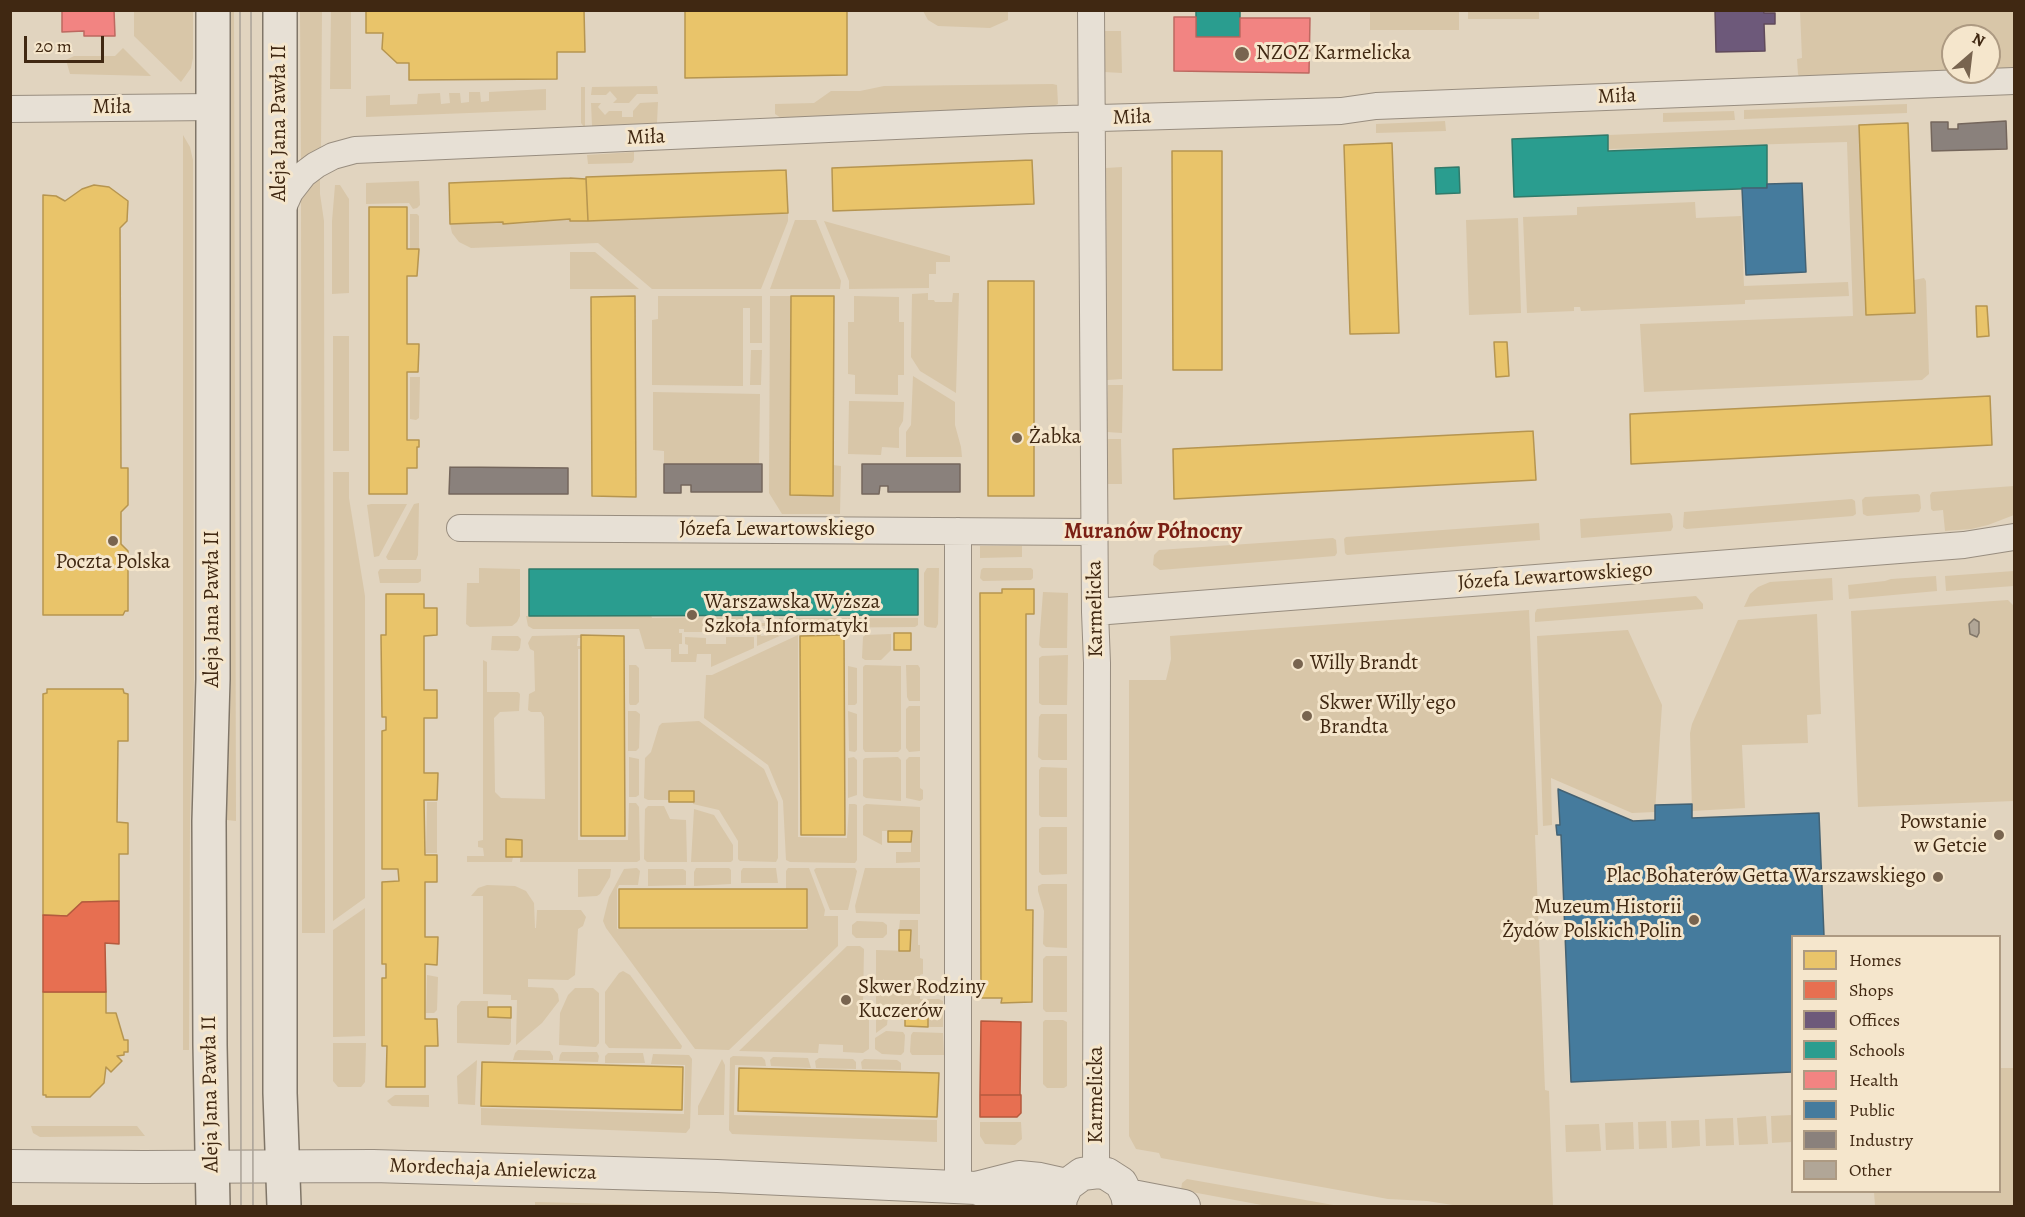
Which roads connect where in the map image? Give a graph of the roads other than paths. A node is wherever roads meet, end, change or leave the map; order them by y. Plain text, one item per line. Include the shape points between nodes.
1 (213, 10) edge
2 (280, 10) edge
3 (1091, 10) edge
4 (2014, 81) edge
5 (213, 107) junction
6 (10, 109) edge
7 (1092, 119) junction
8 (280, 215) junction
9 (460, 528) dead end
10 (958, 531) junction
11 (1094, 532) junction
12 (2014, 537) edge
13 (1095, 612) junction
14 (10, 1166) edge
15 (212, 1167) junction
16 (282, 1167) junction
17 (1096, 1172) junction
18 (967, 1187) junction
19 (1064, 1196) edge
20 (1128, 1201) edge
21 (213, 1206) edge
22 (284, 1206) edge
23 (1041, 1206) edge
24 (1184, 1206) edge

1 - 5 main road, Aleja Jana Pawła II
2 - 8 main road, Aleja Jana Pawła II
3 - 7 street, Karmelicka
4 - 7 street, Miła
5 - 6 street, Miła
5 - 15 main road, Aleja Jana Pawła II via 213,679 209,821
7 - 8 street, Miła via 355,150 333,156 304,174
7 - 11 street, Karmelicka
8 - 16 main road, Aleja Jana Pawła II
9 - 10 street, Józefa Lewartowskiego
10 - 11 street, Józefa Lewartowskiego
10 - 18 street
11 - 13 street, Karmelicka
12 - 13 street, Józefa Lewartowskiego via 1964,545
13 - 17 street, Karmelicka
14 - 15 street, Mordechaja Anielewicza
15 - 16 street, Mordechaja Anielewicza
15 - 21 main road, Aleja Jana Pawła II
16 - 18 street, Mordechaja Anielewicza via 706,1176
16 - 22 main road, Aleja Jana Pawła II
17 - 19 street via 1082,1174
17 - 20 street via 1120,1183
18 - 19 street, Mordechaja Anielewicza via 1019,1177 1040,1179
18 - 23 street, Mordechaja Anielewicza via 1018,1204
20 - 24 street

